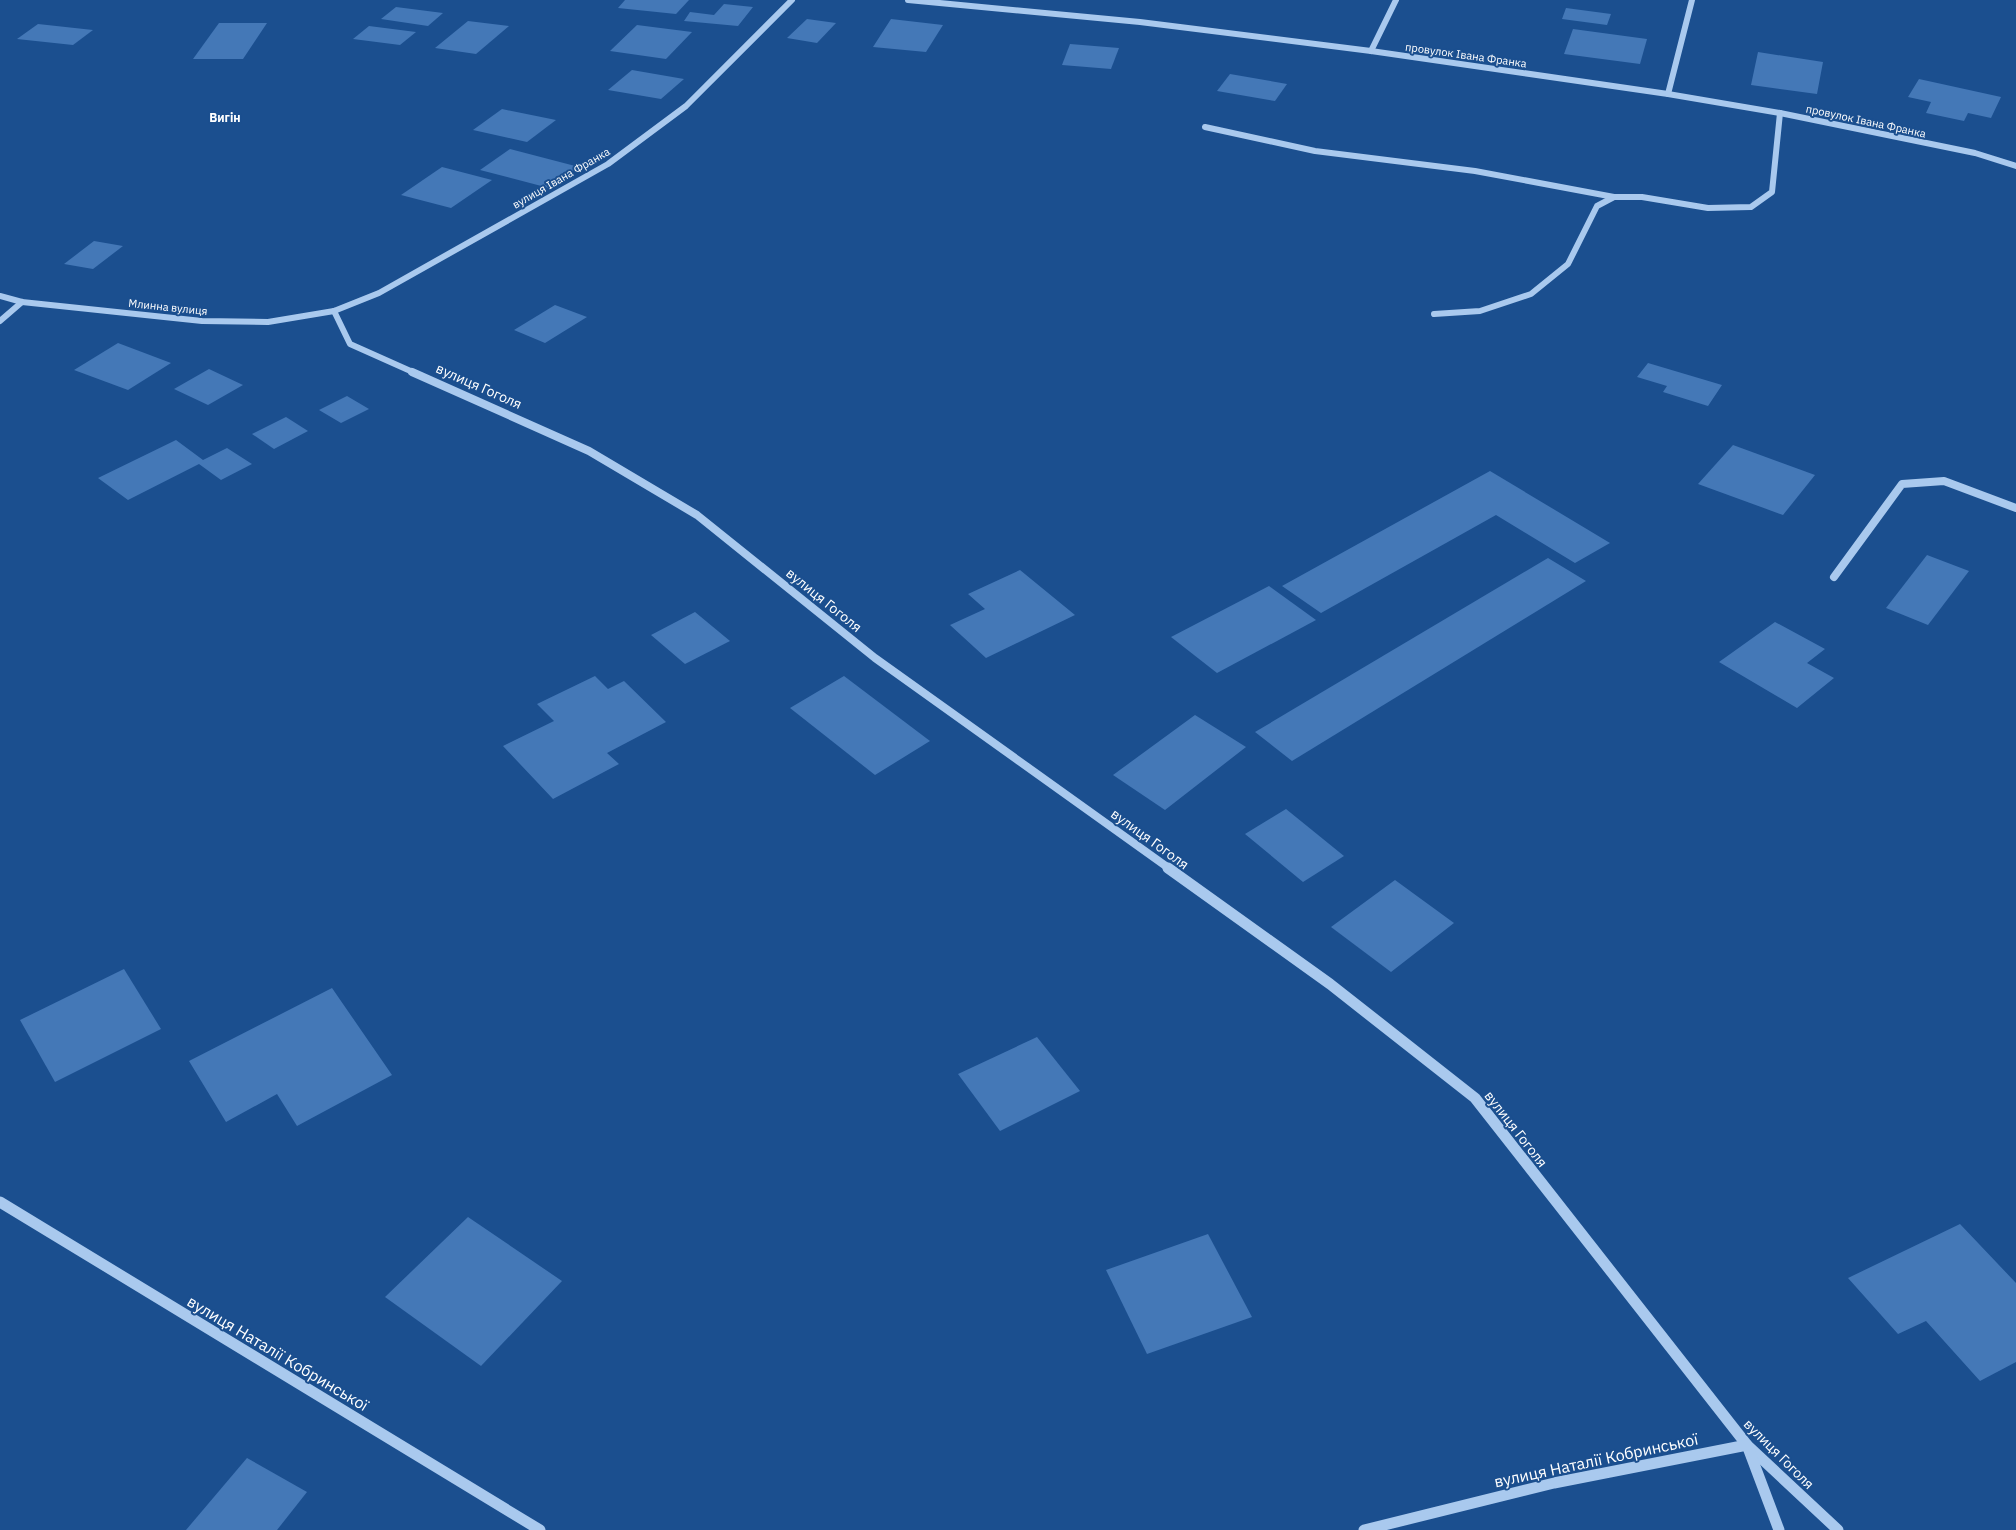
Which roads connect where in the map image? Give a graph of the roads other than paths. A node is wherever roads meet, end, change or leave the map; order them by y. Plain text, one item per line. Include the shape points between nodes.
1 (792, 0) edge
2 (908, 0) edge
3 (1396, 0) edge
4 (1692, 0) edge
5 (1371, 51) junction
6 (1668, 94) junction
7 (1780, 113) junction
8 (1205, 127) dead end
9 (2016, 166) edge
10 (1614, 197) junction
11 (0, 296) edge
12 (22, 302) junction
13 (334, 311) junction
14 (1434, 314) dead end
15 (0, 321) edge
16 (2016, 508) edge
17 (1834, 577) dead end
18 (0, 1202) edge
19 (1747, 1445) junction
20 (540, 1530) edge
21 (1364, 1530) edge
22 (1779, 1530) edge
23 (1838, 1530) edge

1 - 13 street, вулиця Івана Франка via 686,106 608,164 379,294
2 - 5 street, провулок Івана Франка via 1140,22
3 - 5 street
4 - 6 street
5 - 6 street, провулок Івана Франка
6 - 7 street, провулок Івана Франка
7 - 9 street, провулок Івана Франка via 1975,153
7 - 10 street via 1772,192 1751,207 1708,208 1642,197
8 - 10 street via 1315,151 1475,171
10 - 14 lane via 1597,206 1568,264 1531,294 1480,311
11 - 12 street, Млинна вулиця
12 - 13 street, Млинна вулиця via 202,321 268,322
12 - 15 street
13 - 19 street, вулиця Гоголя via 350,344 589,451 697,515 875,658 1330,984 1475,1098
16 - 17 street via 1944,481 1902,484
18 - 20 street, вулиця Наталії Кобринської
19 - 21 street, вулиця Наталії Кобринської via 1554,1483
19 - 22 street
19 - 23 street, вулиця Гоголя

